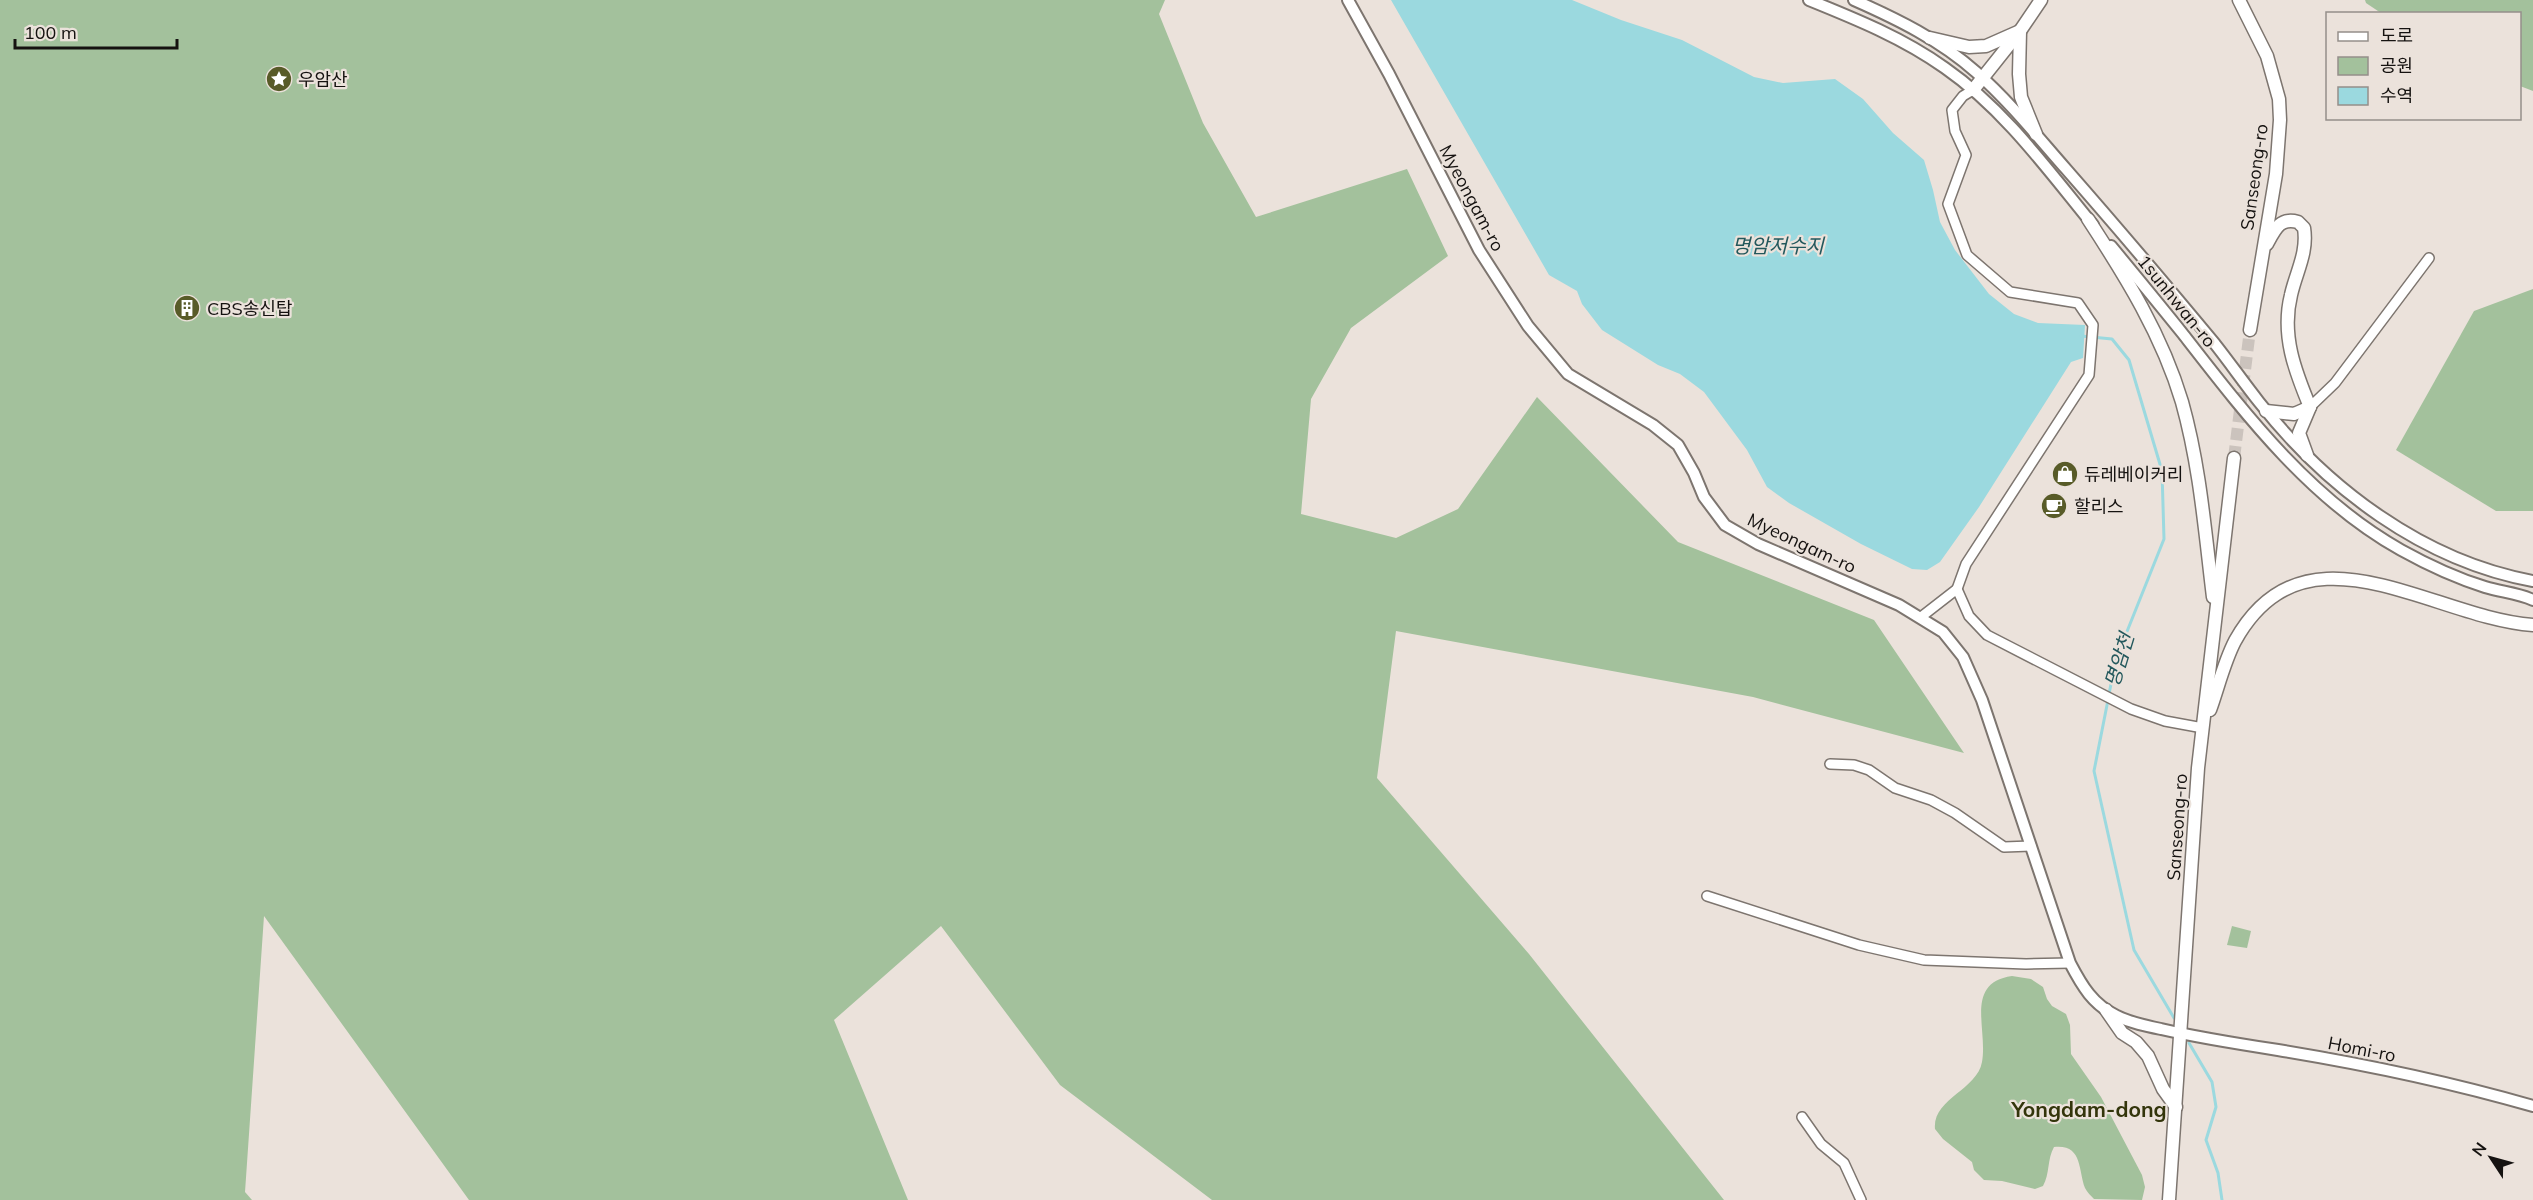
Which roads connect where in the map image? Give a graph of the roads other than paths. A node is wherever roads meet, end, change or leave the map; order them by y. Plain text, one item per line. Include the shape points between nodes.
1 (1348, 0) edge
2 (1809, 0) edge
3 (1854, 0) edge
4 (2042, 0) edge
5 (2240, 0) edge
6 (2020, 31) junction
7 (1930, 38) junction
8 (1983, 79) junction
9 (1973, 90) junction
10 (2036, 134) junction
11 (2088, 219) junction
12 (2261, 255) junction
13 (2429, 258) dead end
14 (2250, 330) tunnel mouth
15 (2310, 407) junction
16 (2266, 411) junction
17 (2307, 455) junction
18 (2234, 459) tunnel mouth
19 (2533, 581) edge
20 (1957, 589) junction
21 (2533, 600) edge
22 (2215, 616) junction
23 (1921, 617) junction
24 (2533, 626) edge
25 (2203, 728) junction
26 (1830, 764) dead end
27 (2031, 846) junction
28 (1707, 896) dead end
29 (2070, 963) junction
30 (2106, 1010) junction
31 (2182, 1034) junction
32 (2533, 1106) edge
33 (2176, 1107) junction
34 (1802, 1117) dead end
35 (1861, 1200) edge
36 (2169, 1200) edge

1 - 23 street, Myeongam-ro via 1479,249 1528,326 1568,374 1653,425 1678,445 1704,497 1725,525 1758,544
2 - 9 street, 1sunhwan-ro via 1898,38
3 - 7 street, 1sunhwan-ro
4 - 6 main road
5 - 12 main road, Sanseong-ro via 2267,56 2279,99 2279,147
6 - 7 main road via 1986,46 1969,47
6 - 8 main road
6 - 10 main road via 2022,97
7 - 8 street, 1sunhwan-ro
8 - 9 main road
8 - 10 street, 1sunhwan-ro
9 - 11 street, 1sunhwan-ro via 2030,149
9 - 20 street via 1952,110 1955,131 1966,154 1948,204 1967,255 2010,292 2078,303 2093,325 2089,375 1966,564
10 - 16 street, 1sunhwan-ro via 2216,345
11 - 21 street, 1sunhwan-ro via 2264,435 2328,498 2362,526 2440,569
11 - 22 main road via 2135,292 2181,401 2194,451
12 - 14 main road, Sanseong-ro
12 - 15 main road via 2283,221 2298,222 2304,228 2304,254 2290,297 2288,322 2289,348
13 - 15 street via 2335,383
15 - 16 main road via 2294,414
15 - 17 main road via 2299,433
16 - 17 street, 1sunhwan-ro
17 - 19 street, 1sunhwan-ro via 2329,478 2374,512 2420,540 2470,564
18 - 22 main road, Sanseong-ro
20 - 23 street
20 - 25 street via 1969,616 1988,635 2131,709
22 - 25 main road, Sanseong-ro
23 - 27 street, Myeongam-ro via 1943,632 1963,657 1982,700
24 - 25 main road via 2465,612 2381,584 2346,578 2317,579 2286,589 2247,624 2234,643
25 - 31 main road, Sanseong-ro
26 - 27 street via 1869,770 1895,788 1955,813 2004,847
27 - 29 street, Myeongam-ro
28 - 29 street via 1859,945 1924,960
29 - 30 street, Myeongam-ro via 2082,986
30 - 31 street, Myeongam-ro via 2136,1023
30 - 33 main road via 2122,1033 2148,1056
31 - 32 street, Homi-ro via 2462,1085
31 - 33 main road, Sanseong-ro
33 - 36 main road, Sanseong-ro
34 - 35 street via 1821,1144 1844,1163

